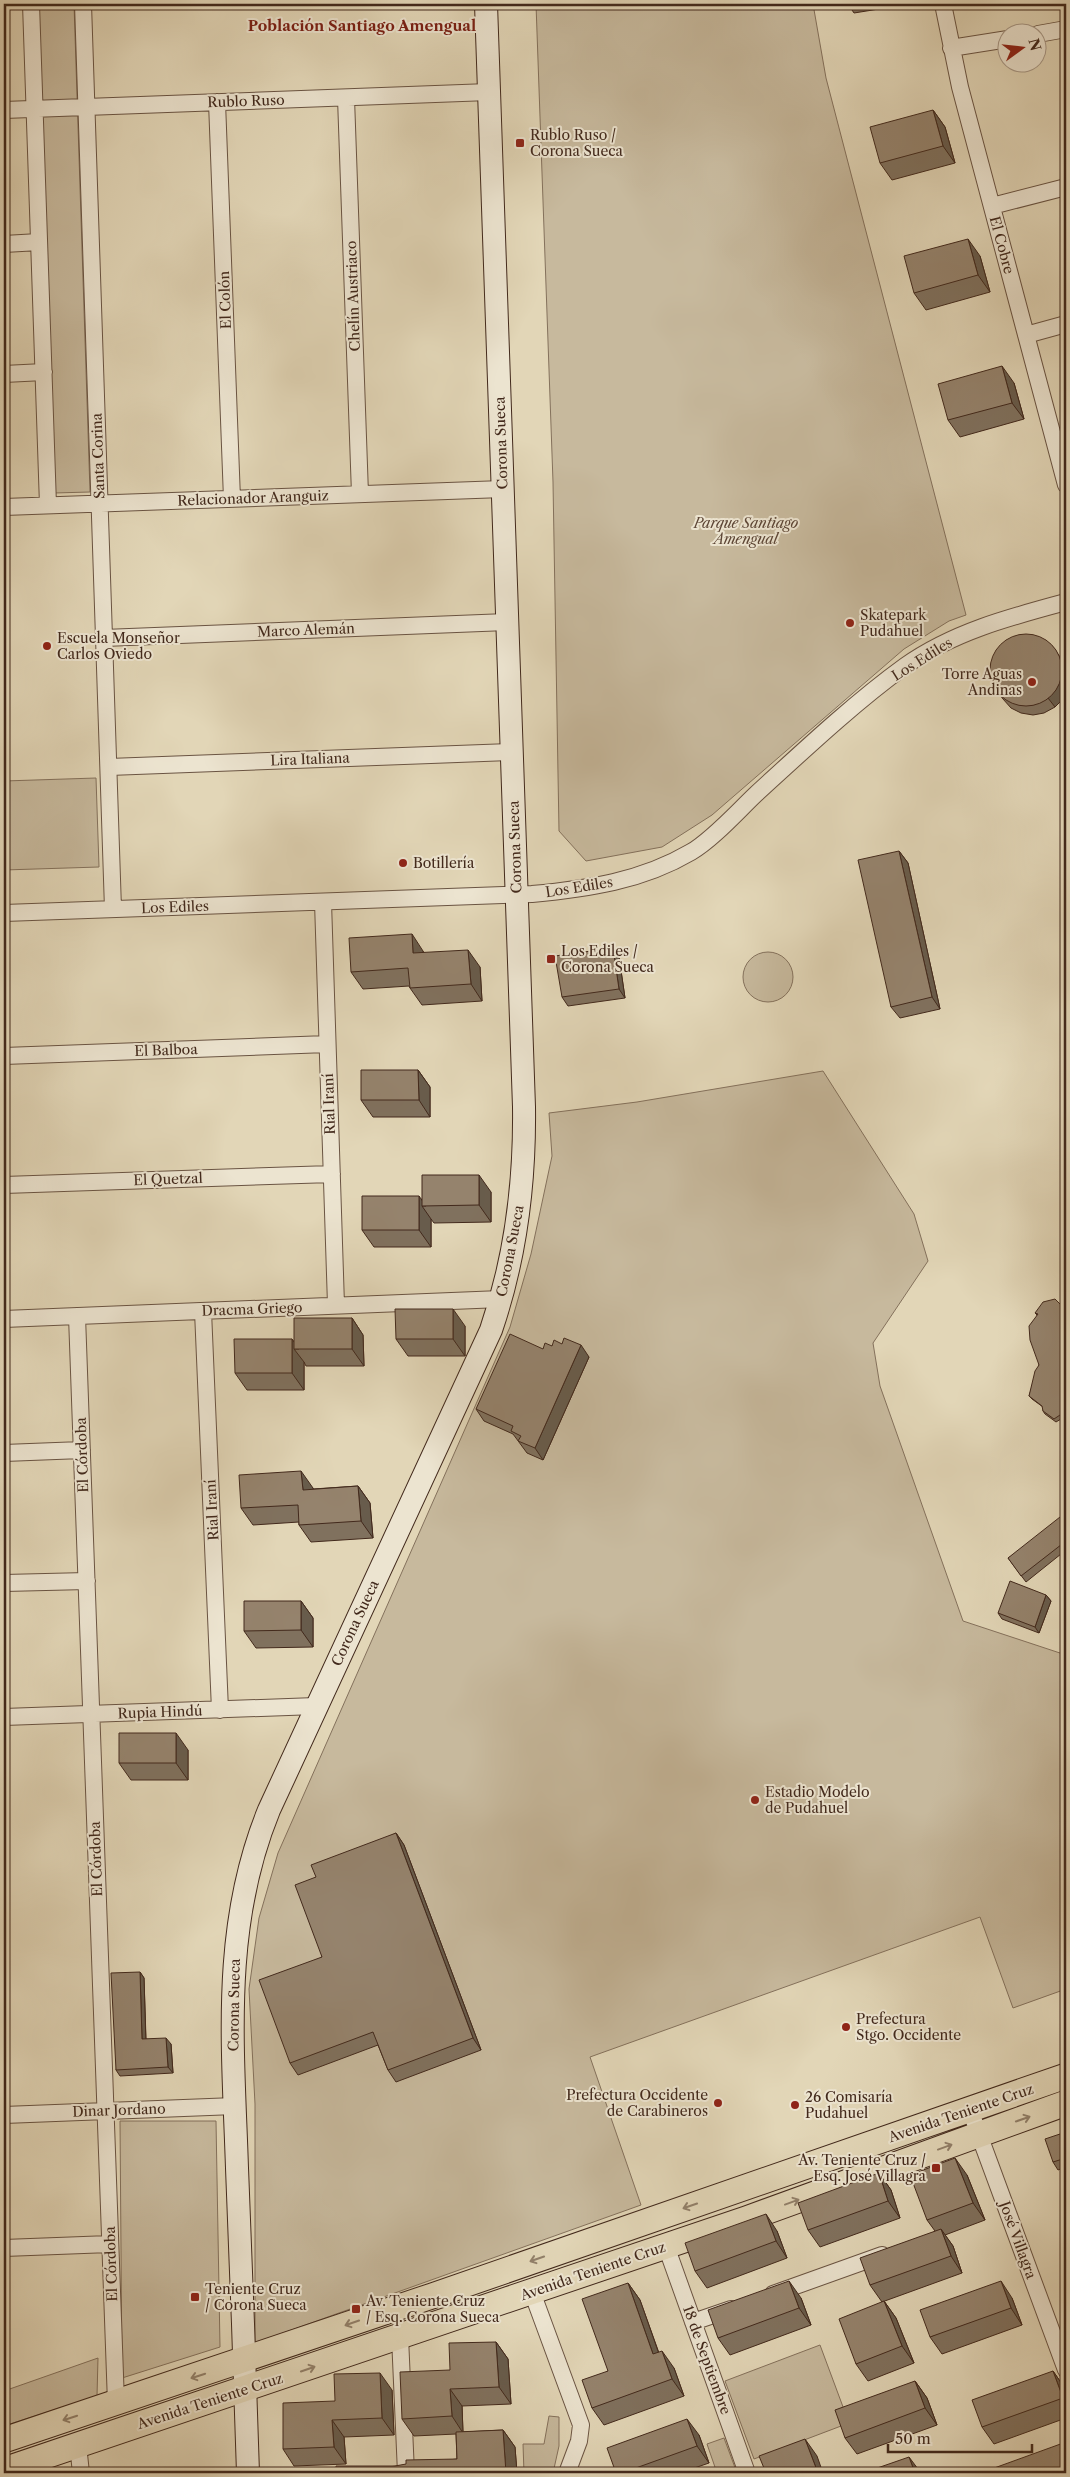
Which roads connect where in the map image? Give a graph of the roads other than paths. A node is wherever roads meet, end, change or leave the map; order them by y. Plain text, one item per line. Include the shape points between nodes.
1 (31, 4) edge
2 (83, 4) edge
3 (486, 4) edge
4 (943, 4) edge
5 (1066, 29) edge
6 (1048, 32) edge
7 (998, 41) edge
8 (951, 48) junction
9 (489, 92) junction
10 (346, 98) junction
11 (217, 102) junction
12 (87, 107) junction
13 (35, 109) junction
14 (4, 110) edge
15 (1066, 187) edge
16 (992, 206) junction
17 (39, 242) junction
18 (4, 244) edge
19 (1066, 324) edge
20 (1026, 335) junction
21 (44, 372) junction
22 (4, 374) edge
23 (1062, 456) edge
24 (1066, 485) edge
25 (503, 489) junction
26 (360, 494) junction
27 (232, 499) junction
28 (100, 504) junction
29 (48, 506) junction
30 (4, 507) edge
31 (1066, 602) edge
32 (507, 622) junction
33 (104, 638) junction
34 (512, 752) junction
35 (108, 767) junction
36 (517, 895) junction
37 (322, 902) junction
38 (113, 909) junction
39 (4, 913) edge
40 (327, 1044) junction
41 (4, 1056) edge
42 (332, 1174) junction
43 (4, 1185) edge
44 (501, 1299) junction
45 (336, 1306) junction
46 (203, 1311) junction
47 (77, 1316) junction
48 (4, 1318) edge
49 (82, 1450) junction
50 (4, 1453) edge
51 (87, 1580) junction
52 (4, 1583) edge
53 (316, 1706) junction
54 (220, 1710) junction
55 (91, 1714) junction
56 (4, 1717) edge
57 (1066, 2076) edge
58 (1066, 2103) edge
59 (235, 2106) junction
60 (970, 2110) junction
61 (105, 2111) junction
62 (4, 2115) edge
63 (979, 2134) junction
64 (110, 2244) junction
65 (666, 2246) junction
66 (4, 2248) edge
67 (899, 2250) edge
68 (532, 2292) junction
69 (693, 2322) junction
70 (400, 2337) junction
71 (244, 2360) junction
72 (1066, 2370) edge
73 (245, 2390) junction
74 (116, 2403) junction
75 (4, 2440) edge
76 (78, 2445) junction
77 (4, 2470) edge
78 (81, 2473) edge
79 (248, 2473) edge
80 (406, 2473) edge
81 (567, 2473) edge
82 (748, 2473) edge

1 - 13 street
2 - 12 street, Santa Corina
3 - 9 street, Corona Sueca
4 - 8 street, El Cobre
5 - 6 street
7 - 8 street
8 - 16 street, El Cobre
9 - 10 street, Rublo Ruso
9 - 25 street, Corona Sueca
10 - 11 street, Rublo Ruso
10 - 26 street, Chelín Austriaco
11 - 12 street, Rublo Ruso
11 - 27 street, El Colón
12 - 13 street, Rublo Ruso
12 - 28 street, Santa Corina
13 - 14 street, Rublo Ruso
13 - 17 street
15 - 16 street
16 - 20 street, El Cobre
17 - 18 street
17 - 21 street
19 - 20 street
20 - 23 street, El Cobre
21 - 22 street
21 - 29 street
23 - 24 street, El Cobre
25 - 26 street, Relacionador Aranguiz
25 - 32 street, Corona Sueca
26 - 27 street, Relacionador Aranguiz
27 - 28 street, Relacionador Aranguiz
28 - 29 street, Relacionador Aranguiz
28 - 33 street, Santa Corina
29 - 30 street, Relacionador Aranguiz
31 - 36 street, Los Ediles via 999,620 906,666 832,726 693,851 662,867 600,886
32 - 33 street, Marco Alemán
32 - 34 street, Corona Sueca
33 - 35 street, Santa Corina
34 - 35 street, Lira Italiana
34 - 36 street, Corona Sueca
35 - 38 street, Santa Corina
36 - 37 street, Los Ediles
36 - 44 street, Corona Sueca via 524,1158 515,1241
37 - 38 street, Los Ediles
37 - 40 street, Rial Iraní
38 - 39 street, Los Ediles
40 - 41 street, El Balboa
40 - 42 street, Rial Iraní
42 - 43 street, El Quetzal
42 - 45 street, Rial Iraní
44 - 45 street, Dracma Griego
44 - 53 street, Corona Sueca via 478,1360
45 - 46 street, Dracma Griego
46 - 47 street, Dracma Griego
46 - 54 street, Rial Iraní
47 - 48 street, Dracma Griego
47 - 49 street, El Córdoba
49 - 50 street
49 - 51 street, El Córdoba
51 - 52 street
51 - 55 street, El Córdoba
53 - 54 street, Rupia Hindú
53 - 59 street, Corona Sueca via 265,1819 245,1882 232,1976
54 - 55 street, Rupia Hindú
55 - 56 street, Rupia Hindú
55 - 61 street, El Córdoba
57 - 60 main road, Avenida Teniente Cruz
63 -> 58 main road, Avenida Teniente Cruz
59 - 61 street, Dinar Jordano
59 - 71 street, Corona Sueca
60 - 63 street, José Villagra
60 -> 71 main road, Avenida Teniente Cruz
61 - 62 street, Dinar Jordano
61 - 64 street, El Córdoba
65 -> 63 main road, Avenida Teniente Cruz
63 - 72 street, José Villagra
64 - 66 street
64 - 74 street, El Córdoba
65 - 68 main road, Avenida Teniente Cruz
65 - 69 street, 18 de Septiembre
67 - 69 street
68 - 70 main road, Avenida Teniente Cruz
68 - 81 street via 581,2425 579,2441
69 - 82 street, 18 de Septiembre
73 -> 70 main road, Avenida Teniente Cruz
70 - 80 street
71 - 73 street, Corona Sueca
71 -> 74 main road, Avenida Teniente Cruz
73 - 76 main road, Avenida Teniente Cruz
73 - 79 street, Corona Sueca
74 -> 75 main road, Avenida Teniente Cruz
76 - 77 main road, Avenida Teniente Cruz
76 - 78 street

